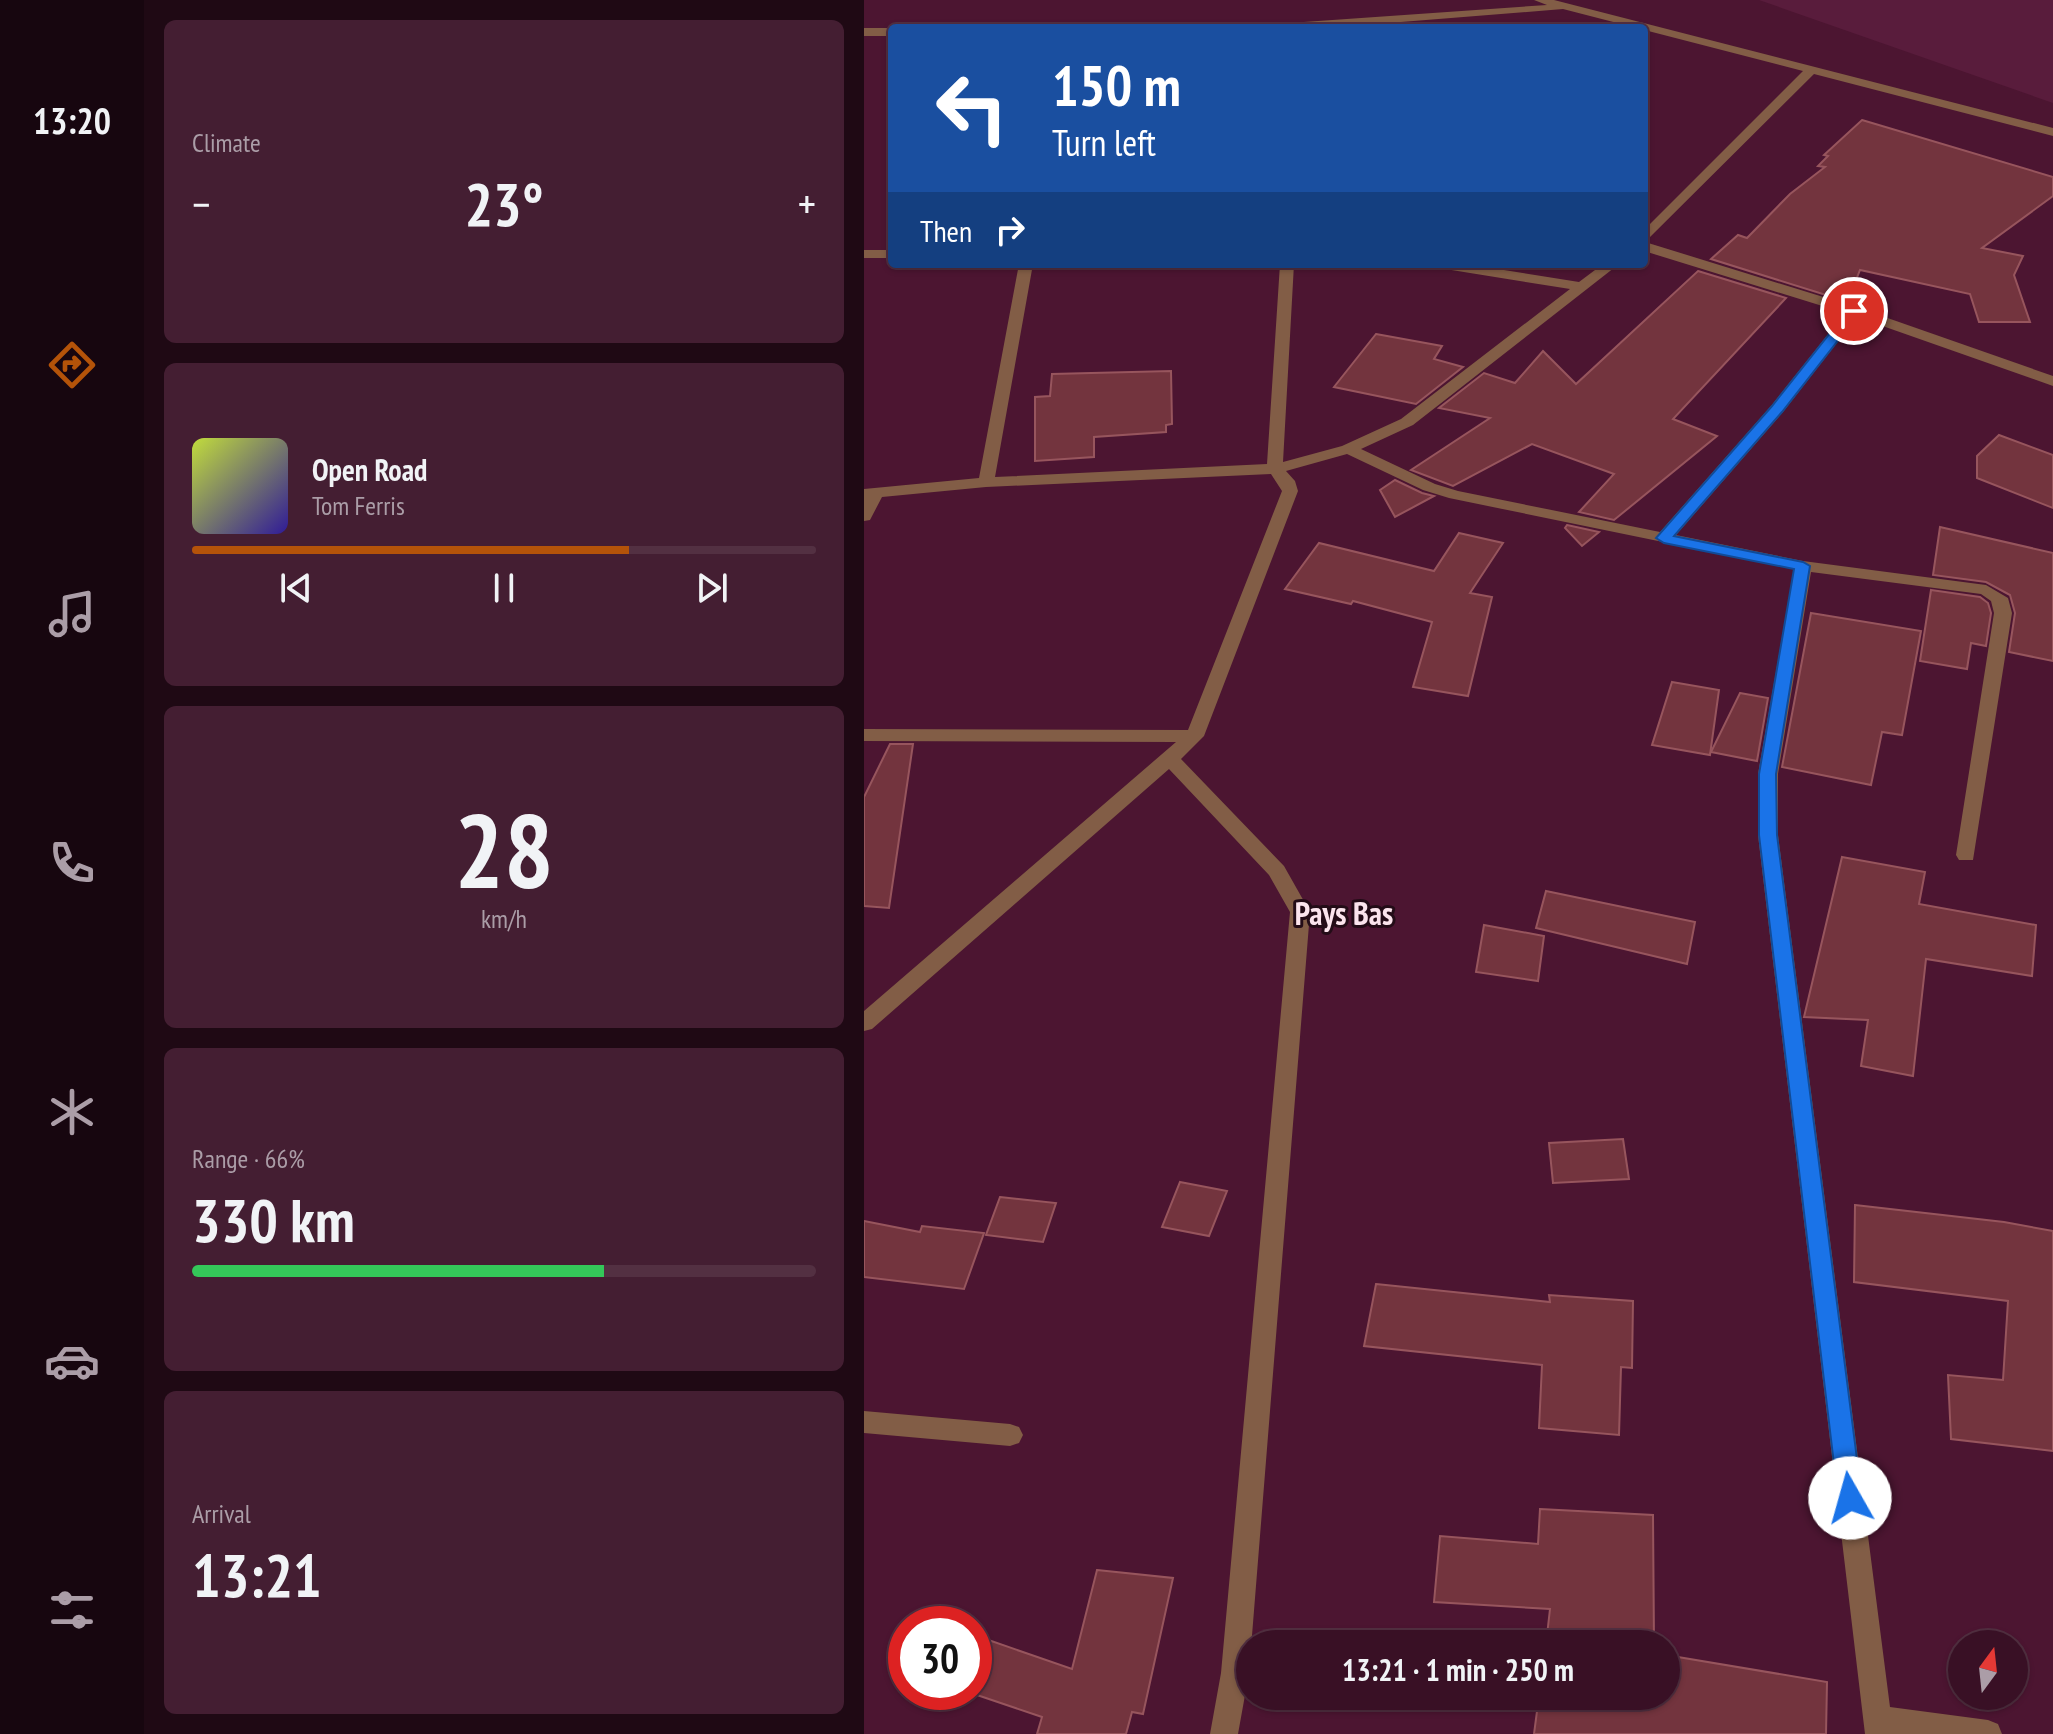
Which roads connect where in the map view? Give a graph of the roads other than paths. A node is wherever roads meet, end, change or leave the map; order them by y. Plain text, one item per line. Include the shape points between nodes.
1 (1540, 0) edge
2 (1566, 7) junction
3 (1450, 16) junction
4 (1340, 24) edge
5 (1456, 24) edge
6 (1632, 24) edge
7 (1648, 28) edge
8 (864, 32) edge
9 (888, 32) edge
10 (1811, 70) junction
11 (2053, 132) edge
12 (1648, 234) edge
13 (1648, 247) edge
14 (864, 254) edge
15 (888, 254) edge
16 (1025, 268) edge
17 (1287, 268) edge
18 (1464, 268) edge
19 (1607, 268) edge
20 (1582, 287) junction
21 (1854, 311) junction
22 (2053, 381) edge
23 (1348, 449) junction
24 (1275, 469) junction
25 (986, 482) junction
26 (870, 493) edge
27 (864, 516) edge
28 (1664, 538) junction
29 (1803, 566) junction
30 (864, 735) edge
31 (1195, 736) junction
32 (1169, 758) junction
33 (1966, 855) dead end
34 (864, 1023) edge
35 (864, 1422) edge
36 (1010, 1435) dead end
37 (1878, 1727) edge
38 (1224, 1734) edge
39 (1988, 1734) edge

1 - 2 street
2 - 3 street
2 - 6 street
3 - 4 street
3 - 5 street
7 - 10 street
8 - 9 street
10 - 11 street
10 - 12 street
13 - 21 street
14 - 15 street
16 - 25 street
17 - 24 street
18 - 20 street
19 - 20 street
20 - 23 street via 1407,422
21 - 22 street
21 - 28 street
23 - 24 street
23 - 28 street via 1441,491
24 - 25 street
24 - 31 street via 1287,481 1288,501
25 - 26 street
26 - 27 street
28 - 29 street
29 - 33 street via 1986,590 1999,598 2003,613
29 - 37 street via 1768,774 1768,835
30 - 31 street
31 - 32 street
32 - 34 street
32 - 38 street via 1277,871 1300,912 1235,1673
35 - 36 street
37 - 39 street

